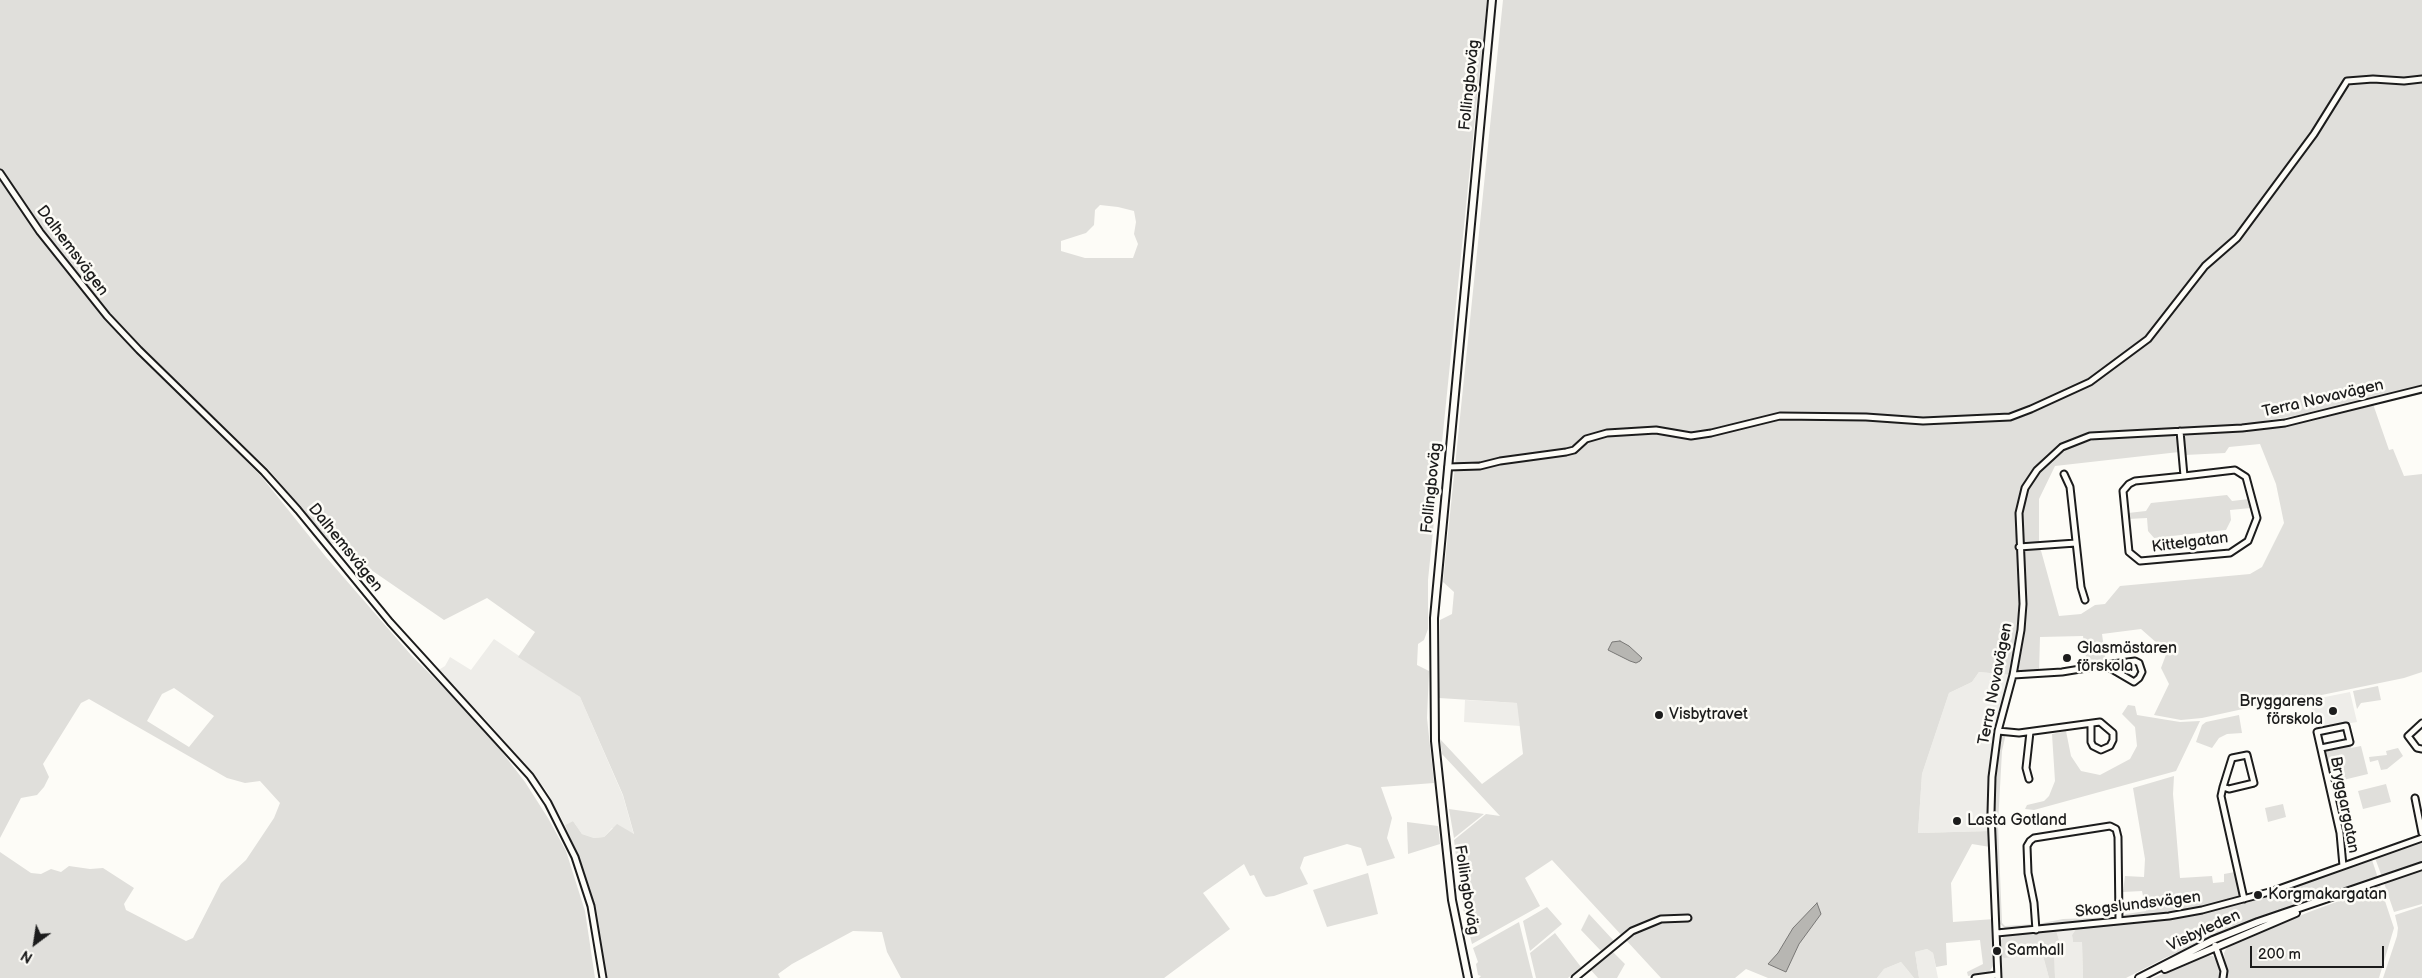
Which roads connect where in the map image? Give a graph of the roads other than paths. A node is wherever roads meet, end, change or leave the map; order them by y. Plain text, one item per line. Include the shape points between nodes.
1 (1492, 0) edge
2 (2422, 79) edge
3 (0, 173) edge
4 (2422, 389) edge
5 (2180, 430) junction
6 (1448, 467) junction
7 (2064, 474) dead end
8 (2184, 476) junction
9 (2076, 543) junction
10 (2019, 547) junction
11 (2085, 600) dead end
12 (2105, 665) junction
13 (2013, 675) junction
14 (2422, 723) edge
15 (2091, 724) junction
16 (1998, 731) junction
17 (2030, 732) junction
18 (2321, 748) junction
19 (2422, 749) edge
20 (2029, 779) dead end
21 (2223, 787) junction
22 (2415, 798) dead end
23 (2422, 833) edge
24 (2422, 838) edge
25 (2343, 866) junction
26 (2422, 866) edge
27 (2244, 899) junction
28 (1688, 918) dead end
29 (2119, 921) junction
30 (2036, 930) junction
31 (1997, 933) junction
32 (2215, 944) junction
33 (1998, 976) edge
34 (603, 978) edge
35 (1468, 978) edge
36 (1575, 978) edge
37 (1975, 978) edge
38 (2141, 978) edge
39 (2223, 978) edge

1 - 6 main road, Follingboväg
2 - 6 street via 2347,81 2314,134 2237,238 2205,266 2148,338 2090,382 2010,417 1923,421 1780,416 1691,436 1656,430 1607,433 1586,439 1574,450 1560,454 1480,466
3 - 34 street, Dalhemsvägen via 40,232 107,316 264,472 390,622 530,776 562,828 575,857 591,906
4 - 5 street, Terra Novavägen via 2285,423
5 - 8 street
5 - 10 street, Terra Novavägen via 2090,436 2058,450 2044,461 2025,488 2019,513
6 - 35 main road, Follingboväg via 1436,592 1434,741 1448,872
7 - 9 street via 2070,486
8 - 8 street, Kittelgatan via 2135,481 2123,491 2129,552 2140,561 2230,552 2248,541 2257,518 2246,477 2235,470
9 - 10 street
9 - 11 street
10 - 13 street, Terra Novavägen via 2023,604
12 - 12 street via 2135,660 2142,672 2134,682
12 - 13 street
13 - 16 street, Terra Novavägen
14 - 19 street via 2408,736 2417,748
15 - 15 street via 2100,722 2111,729 2114,736 2110,746 2101,750 2093,746
15 - 17 street
16 - 17 street
16 - 31 street, Terra Novavägen via 1991,799
17 - 20 street via 2026,768
18 - 18 street, Bryggargatan via 2350,742 2346,726 2317,732
18 - 25 street, Bryggargatan via 2340,833
21 - 21 street via 2229,789 2254,783 2247,755 2232,758
21 - 27 street via 2220,796
22 - 23 street
24 - 25 street, Skogslundsvägen
25 - 27 street, Skogslundsvägen
26 - 32 main road, Visbyleden via 2266,919
27 - 29 street, Skogslundsvägen via 2169,916
28 - 36 street via 1661,919 1632,931
29 - 30 street, Skogslundsvägen
29 - 30 street via 2118,837 2116,829 2110,826 2030,841 2027,846 2028,873
30 - 31 street, Skogslundsvägen
31 - 33 street, Terra Novavägen
32 - 38 main road, Visbyleden
32 - 39 street via 2224,970
33 - 37 street

